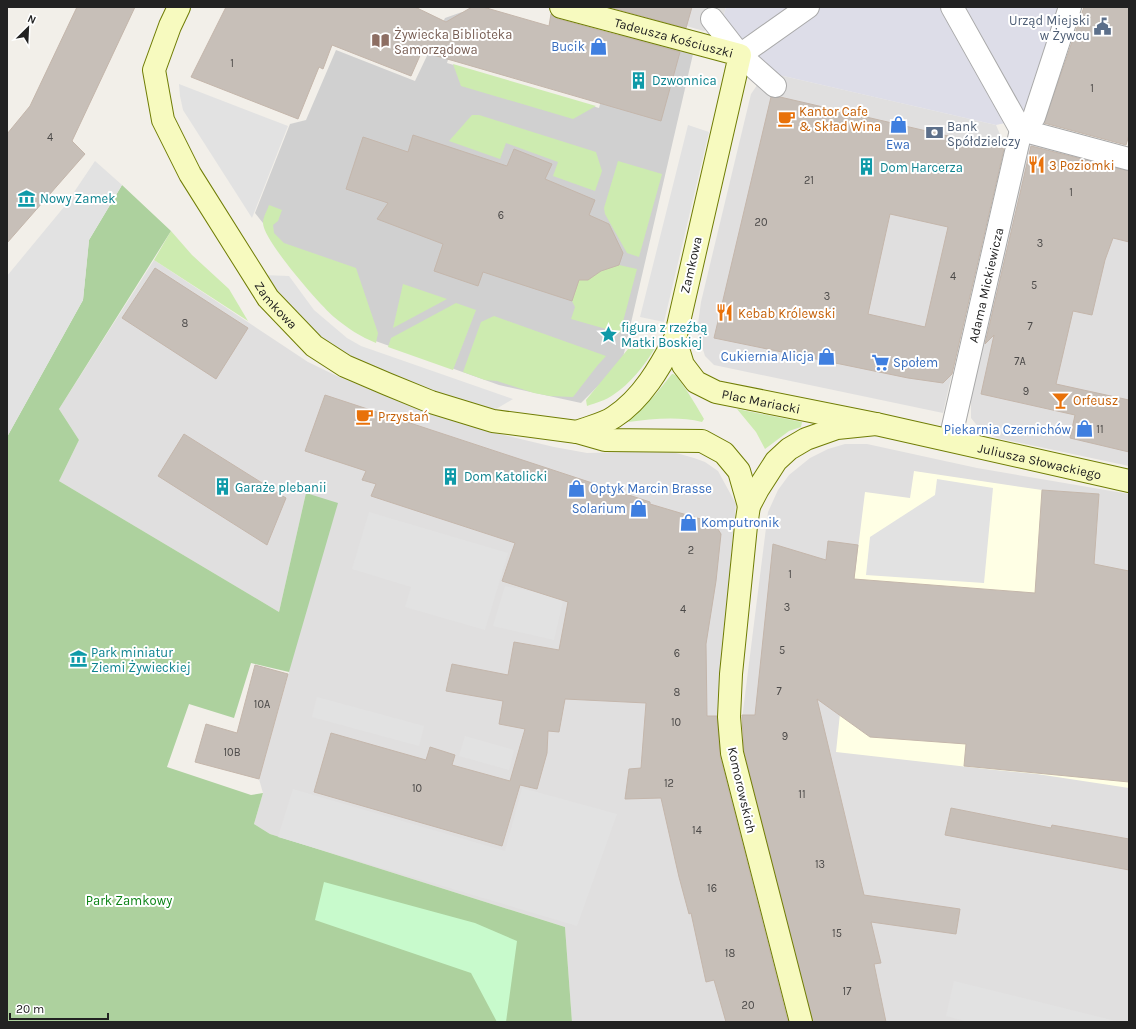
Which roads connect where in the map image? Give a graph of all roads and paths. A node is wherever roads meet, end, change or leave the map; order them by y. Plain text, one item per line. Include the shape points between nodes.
1 (179, 7) edge
2 (561, 7) edge
3 (808, 7) edge
4 (952, 7) edge
5 (1070, 7) edge
6 (712, 19) dead end
7 (740, 55) junction
8 (775, 86) dead end
9 (1027, 124) junction
10 (1129, 158) edge
11 (675, 339) junction
12 (876, 424) junction
13 (577, 432) junction
14 (950, 440) junction
15 (1129, 481) edge
16 (749, 506) junction
17 (801, 1022) edge

1 - 13 street, Zamkowa via 154,70 163,120 190,174 268,298 314,346 345,366 432,402 494,421
2 - 7 street, Tadeusza Kościuszki
3 - 7 street
4 - 9 street
5 - 9 street, Adama Mickiewicza
6 - 7 street
7 - 8 street
7 - 11 street, Zamkowa
9 - 10 street
9 - 14 street, Adama Mickiewicza
11 - 12 street, Plac Mariacki via 683,365 696,382 716,392
11 - 13 street, Zamkowa via 662,363 631,404 613,418
12 - 14 street, Plac Mariacki
12 - 16 street, Plac Mariacki via 837,428 806,439 789,449 776,461
13 - 16 street, Zamkowa via 605,440 702,440 724,453 740,472
14 - 15 street, Juliusza Słowackiego
16 - 17 street, Komorowskich via 730,674 729,717 732,754

